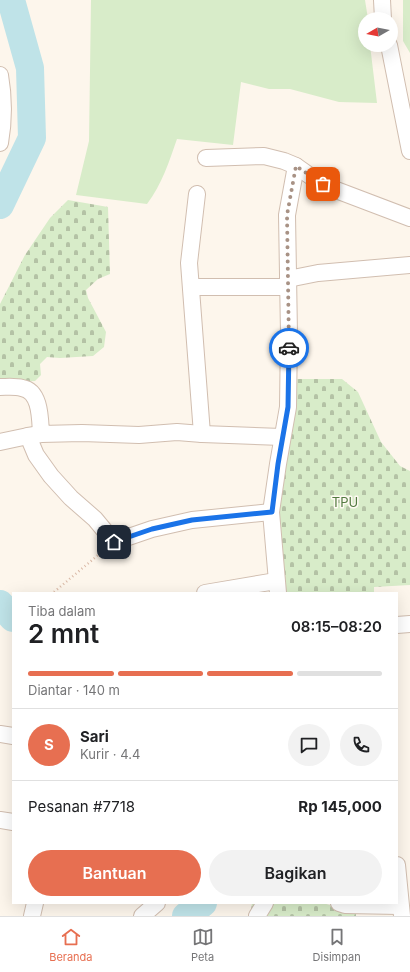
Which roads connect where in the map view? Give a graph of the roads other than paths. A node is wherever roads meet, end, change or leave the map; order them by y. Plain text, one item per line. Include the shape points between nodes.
1 (382, 0) edge
2 (383, 12) edge
3 (389, 52) edge
4 (0, 75) edge
5 (0, 143) edge
6 (410, 151) edge
7 (206, 158) dead end
8 (296, 166) junction
9 (197, 194) dead end
10 (410, 218) edge
11 (410, 265) edge
12 (288, 283) junction
13 (191, 287) junction
14 (0, 387) edge
15 (202, 434) junction
16 (35, 435) junction
17 (282, 437) junction
18 (0, 442) edge
19 (272, 512) junction
20 (277, 587) edge
21 (217, 592) edge
22 (410, 624) edge
23 (398, 625) edge
24 (0, 734) edge
25 (12, 736) edge
26 (0, 820) edge
27 (12, 822) edge
28 (398, 876) edge
29 (35, 904) edge
30 (156, 904) edge
31 (264, 904) edge
32 (342, 904) edge
33 (401, 911) edge
34 (32, 916) edge
35 (142, 916) edge
36 (257, 916) edge

1 - 2 street
3 - 6 street
4 - 5 street via 3,92 3,129
7 - 8 street via 264,156
8 - 10 street via 323,184
8 - 12 street via 287,215
9 - 13 street via 189,263
11 - 12 street via 318,273
12 - 13 street
12 - 17 street via 288,407
13 - 15 street
14 - 16 street via 24,388 34,397 38,409
15 - 16 street via 177,432 139,435
15 - 17 street
16 - 18 street
16 - 19 street via 36,455 51,476 95,519 114,542 152,529 192,520
17 - 19 street
19 - 20 street
20 - 21 street
22 - 23 street
24 - 25 street
26 - 27 street
28 - 33 street
29 - 34 street
30 - 35 street
31 - 36 street
32 - 33 street

